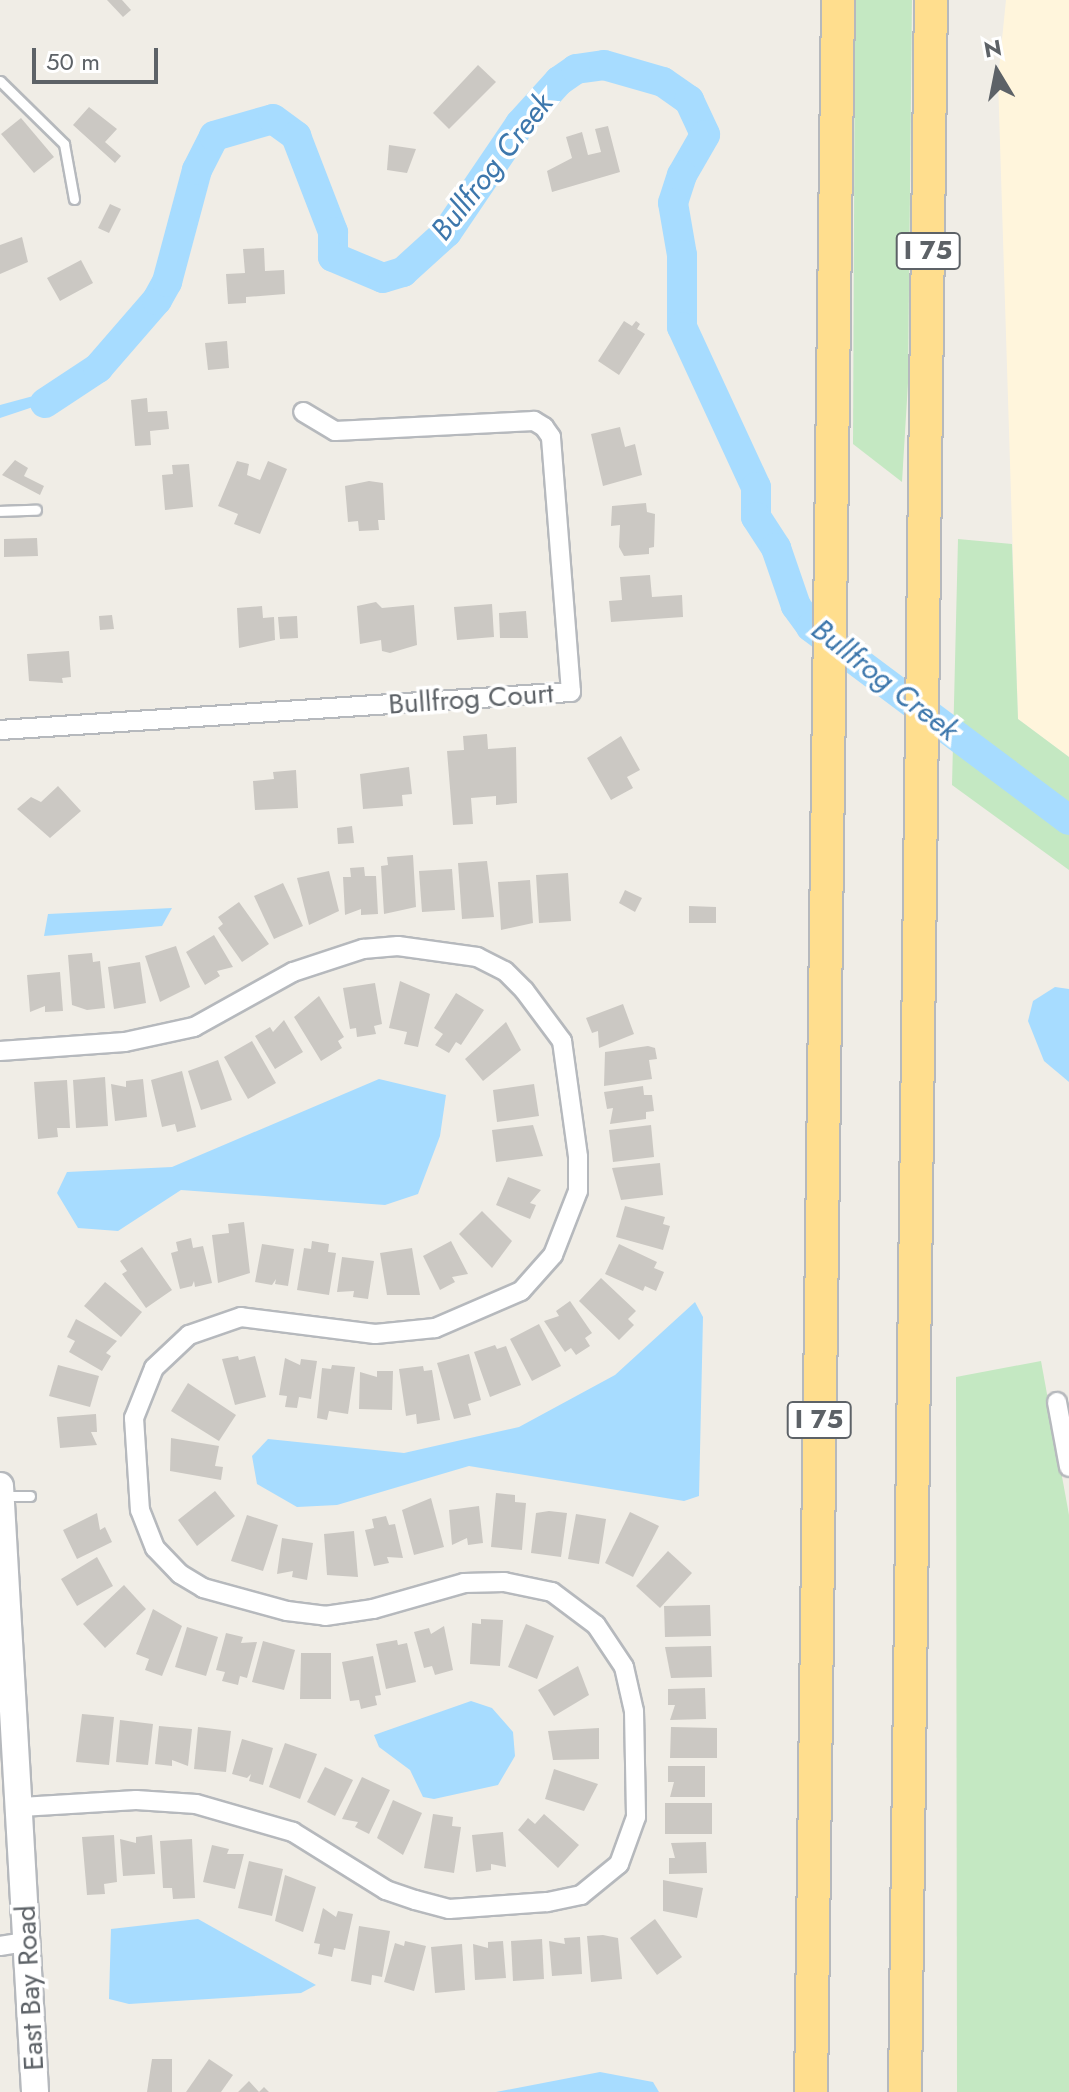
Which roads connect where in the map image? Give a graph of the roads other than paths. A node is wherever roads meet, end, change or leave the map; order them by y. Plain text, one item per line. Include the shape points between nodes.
1 (838, 0) edge
2 (931, 0) edge
3 (0, 81) edge
4 (74, 199) dead end
5 (303, 412) dead end
6 (36, 510) dead end
7 (0, 511) edge
8 (0, 730) edge
9 (0, 1051) edge
10 (1057, 1402) dead end
11 (1069, 1467) edge
12 (0, 1486) edge
13 (1, 1496) edge
14 (30, 1496) dead end
15 (1, 1523) edge
16 (4, 1618) edge
17 (13, 1794) edge
18 (25, 1884) junction
19 (13, 1944) edge
20 (35, 2092) edge
21 (52, 2092) edge
22 (811, 2092) edge
23 (905, 2092) edge

1 - 22 highway, I 75
2 - 23 highway, I 75
3 - 4 lane via 64,144
5 - 8 street, Bullfrog Court via 335,431 534,421 544,427 551,437 571,692
6 - 7 lane
9 - 17 street via 125,1042 194,1027 293,972 363,949 398,946 477,957 505,971 524,990 562,1041 578,1157 578,1191 553,1255 521,1291 435,1328 375,1334 241,1317 189,1335 154,1368 134,1418 140,1510 155,1548 180,1574 203,1588 287,1611 325,1616 373,1609 464,1583 504,1582 552,1592 596,1625 624,1667 634,1711 636,1817 619,1864 581,1895 449,1909 386,1890 293,1832 196,1804
10 - 11 street
12 - 13 street, East Bay Road
13 - 14 lane
13 - 15 street, East Bay Road
15 - 16 street, East Bay Road
16 - 17 street, East Bay Road
17 - 18 street, East Bay Road
18 - 19 street, East Bay Road
18 - 21 street, East Bay Road
19 - 20 street, East Bay Road

